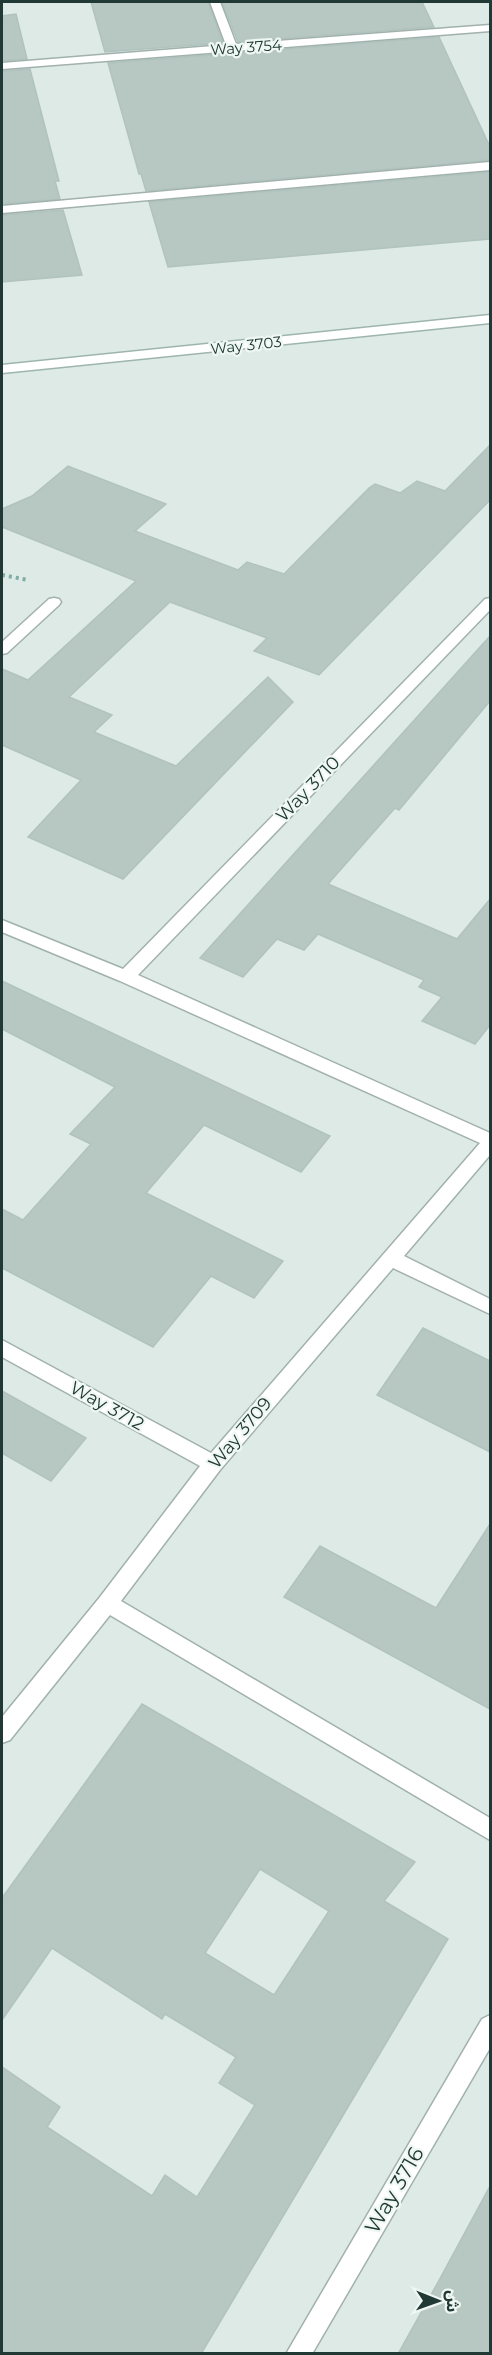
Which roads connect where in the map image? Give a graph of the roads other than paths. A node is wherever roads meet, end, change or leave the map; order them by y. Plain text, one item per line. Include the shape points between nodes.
1 (214, 2) edge
2 (490, 28) edge
3 (232, 48) junction
4 (2, 66) edge
5 (490, 166) edge
6 (2, 210) edge
7 (490, 319) edge
8 (2, 369) edge
9 (54, 602) dead end
10 (490, 602) edge
11 (2, 650) edge
12 (2, 926) edge
13 (126, 977) junction
14 (490, 1142) edge
15 (391, 1258) junction
16 (490, 1307) edge
17 (2, 1348) edge
18 (213, 1464) junction
19 (106, 1603) junction
20 (2, 1733) edge
21 (490, 1830) edge
22 (490, 2027) edge
23 (298, 2354) edge

1 - 3 street
2 - 3 street, Way 3754
3 - 4 street, Way 3754
5 - 6 street
7 - 8 street, Way 3703
9 - 11 street
10 - 13 street, Way 3710
12 - 13 street
13 - 14 street
14 - 15 street, Way 3709
15 - 16 street
15 - 18 street, Way 3709
17 - 18 street, Way 3712
18 - 19 street, Way 3709
19 - 20 street, Way 3709
19 - 21 street
22 - 23 street, Way 3716

